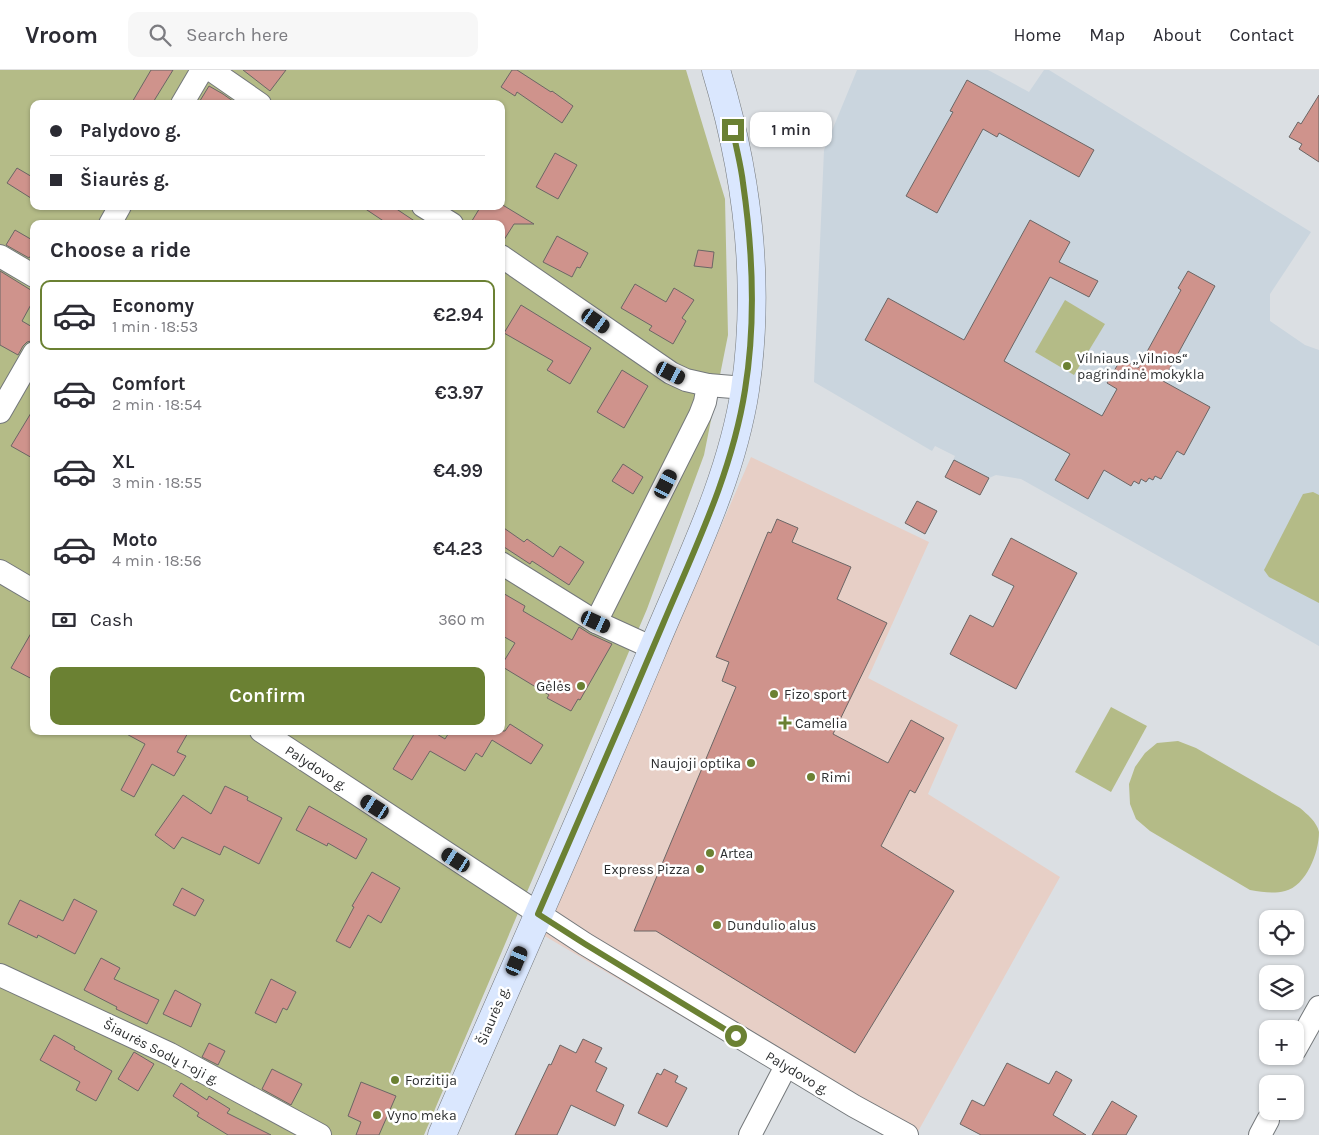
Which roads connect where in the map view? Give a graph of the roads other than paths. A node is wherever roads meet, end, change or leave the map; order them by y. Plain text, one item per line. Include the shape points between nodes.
1 (202, 70) edge
2 (211, 70) edge
3 (716, 70) edge
4 (184, 100) edge
5 (254, 100) edge
6 (429, 210) edge
7 (446, 220) edge
8 (0, 256) edge
9 (505, 259) edge
10 (30, 274) edge
11 (30, 360) edge
12 (708, 385) junction
13 (745, 388) junction
14 (0, 412) edge
15 (505, 565) edge
16 (0, 571) edge
17 (30, 589) edge
18 (596, 622) junction
19 (653, 648) junction
20 (267, 735) edge
21 (538, 914) junction
22 (0, 975) edge
23 (1319, 1007) edge
24 (1304, 1036) edge
25 (786, 1066) junction
26 (320, 1135) edge
27 (442, 1135) edge
28 (750, 1135) edge
29 (907, 1135) edge

1 - 4 street
2 - 5 street
3 - 13 main road, Šiaurės g. via 733,130 748,226 752,278
6 - 7 street
8 - 10 street
9 - 12 street via 671,373
11 - 14 street
12 - 13 street
12 - 18 street via 700,415
13 - 19 main road, Šiaurės g. via 727,467
15 - 18 street
16 - 17 street
18 - 19 street
19 - 21 main road, Šiaurės g.
20 - 21 street, Palydovo g.
21 - 25 street, Palydovo g.
21 - 27 main road, Šiaurės g.
22 - 26 street, Šiaurės Sodų 1-oji g. via 170,1054
23 - 24 street
25 - 28 street
25 - 29 street, Palydovo g.

